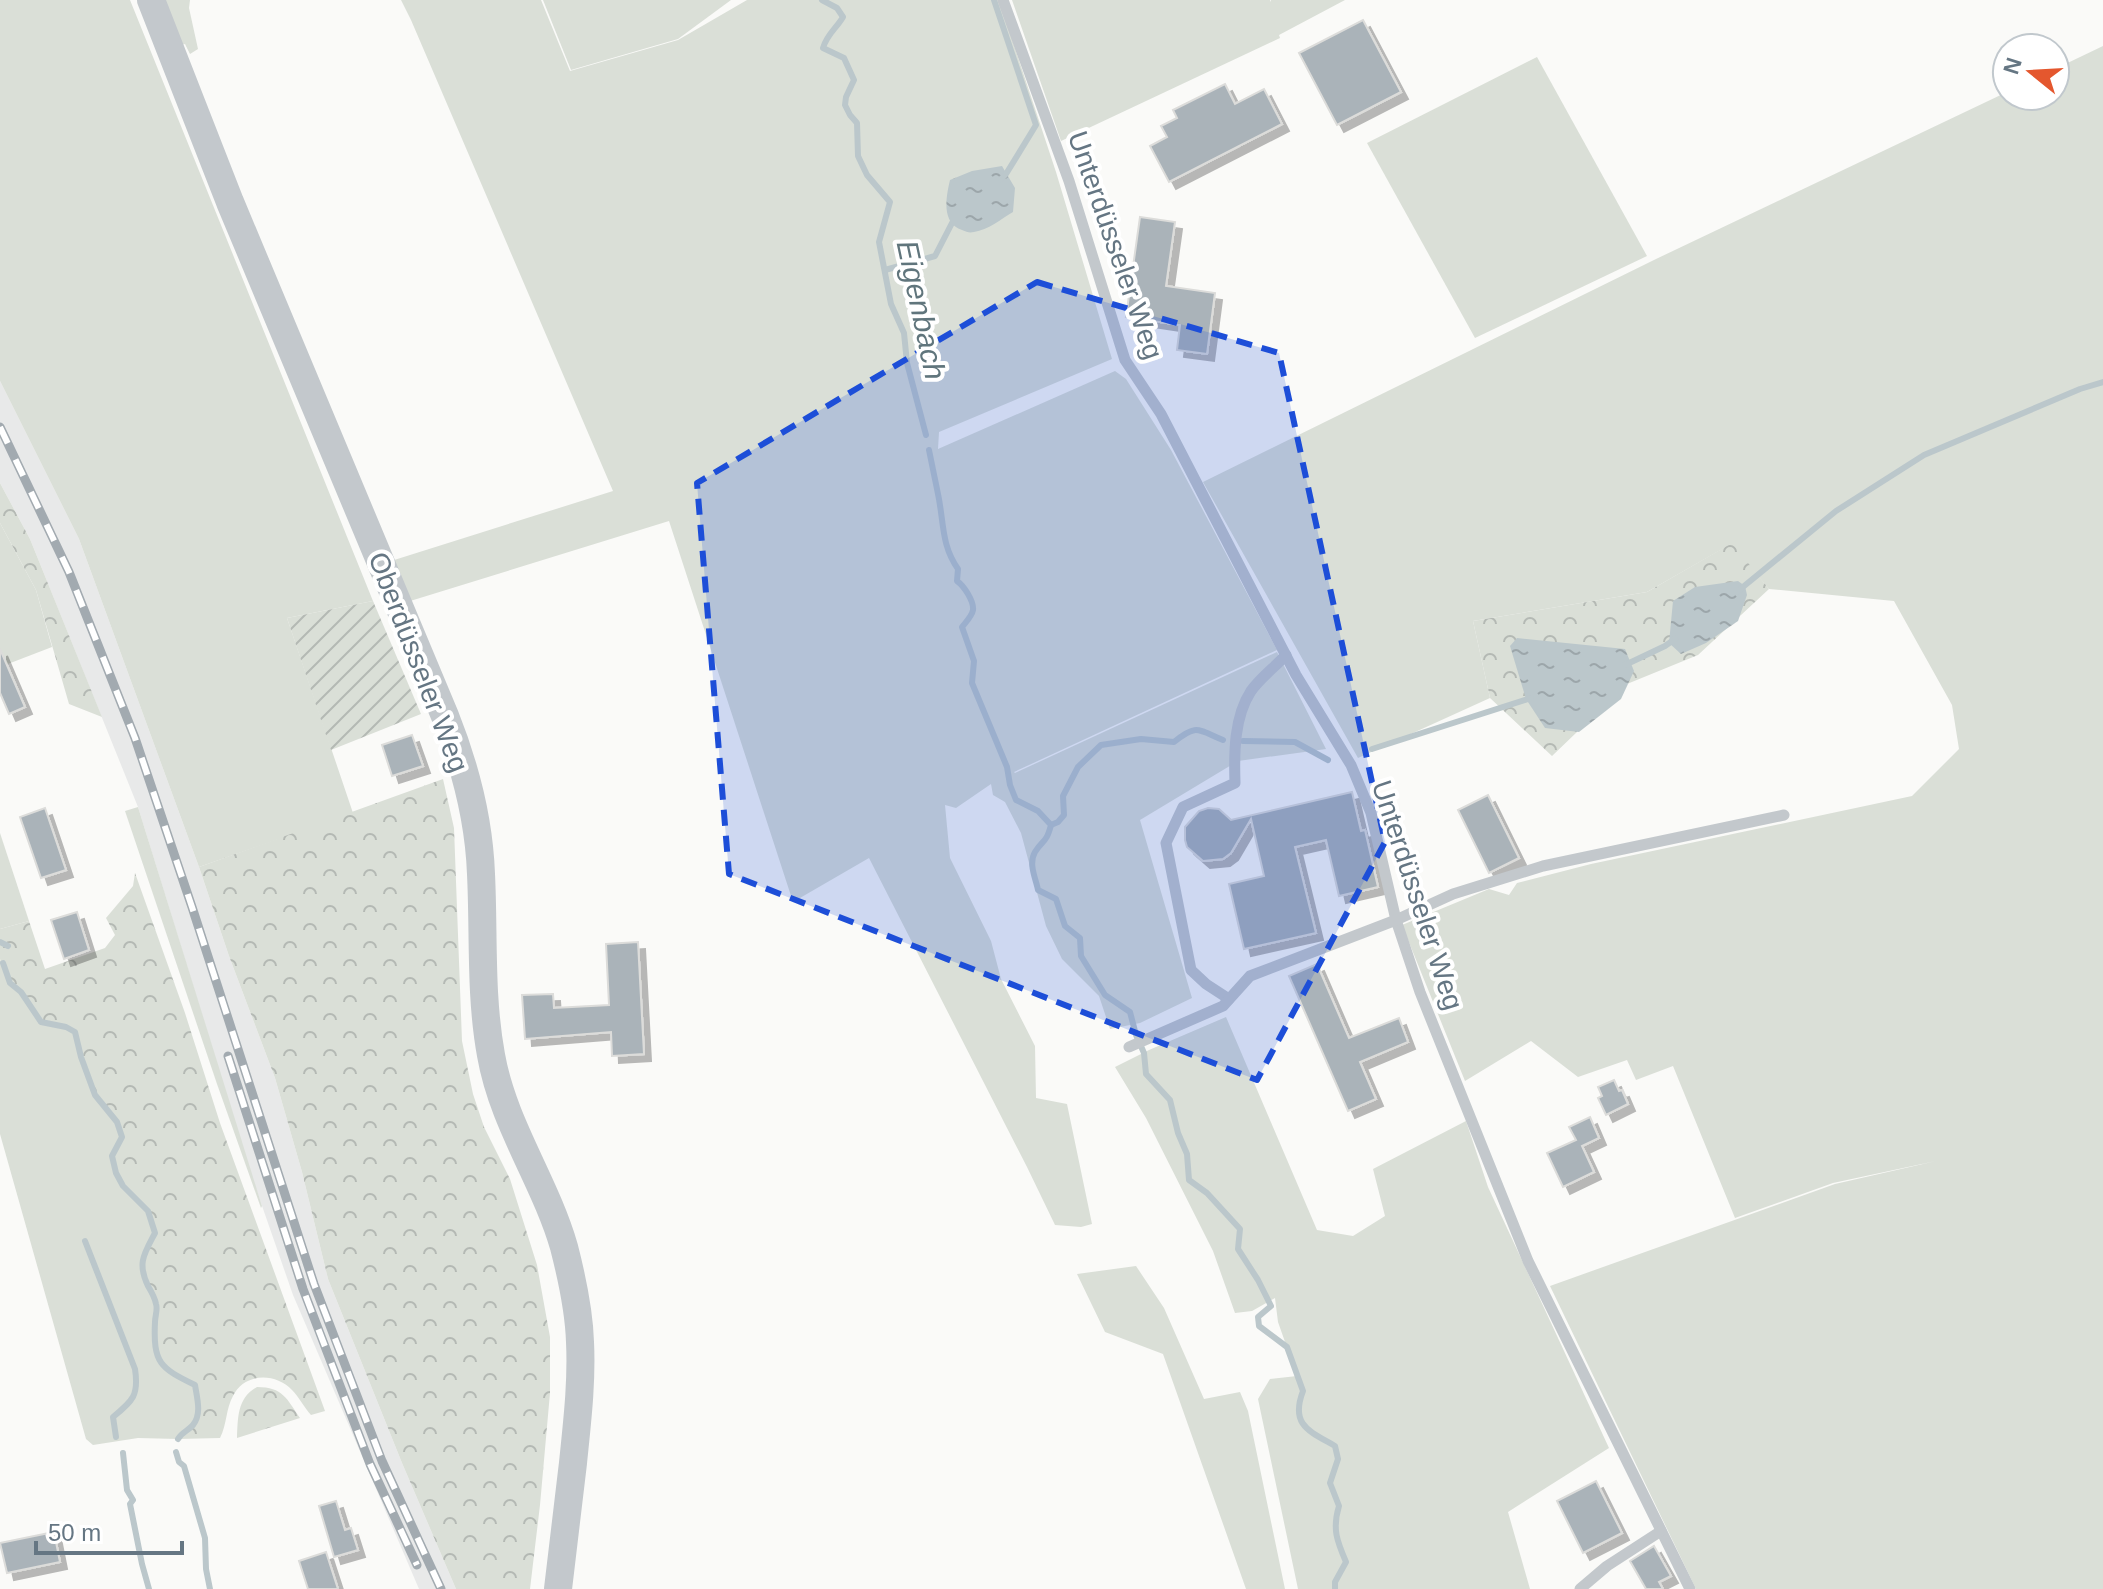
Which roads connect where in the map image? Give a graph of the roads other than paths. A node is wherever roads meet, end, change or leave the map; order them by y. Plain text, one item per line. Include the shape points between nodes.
1 (151, 0) edge
2 (1003, 0) edge
3 (1286, 655) junction
4 (1784, 815) dead end
5 (1396, 920) junction
6 (1229, 999) junction
7 (1129, 1047) dead end
8 (1661, 1531) junction
9 (558, 1589) edge
10 (1580, 1589) edge
11 (1690, 1589) edge

1 - 9 street, Oberdüsseler Weg via 461,760 480,859 491,1055 505,1108 563,1244 577,1307 580,1394
2 - 3 lane, Unterdüsseler Weg via 1069,181 1125,360 1161,414
3 - 5 lane, Unterdüsseler Weg via 1351,765 1371,813
3 - 6 lane via 1252,690 1241,711 1235,783 1183,807 1166,843 1191,970
4 - 5 lane via 1543,866 1453,894
5 - 6 lane via 1250,976
5 - 8 lane, Unterdüsseler Weg via 1528,1261
6 - 7 lane
8 - 10 lane
8 - 11 lane, Unterdüsseler Weg

